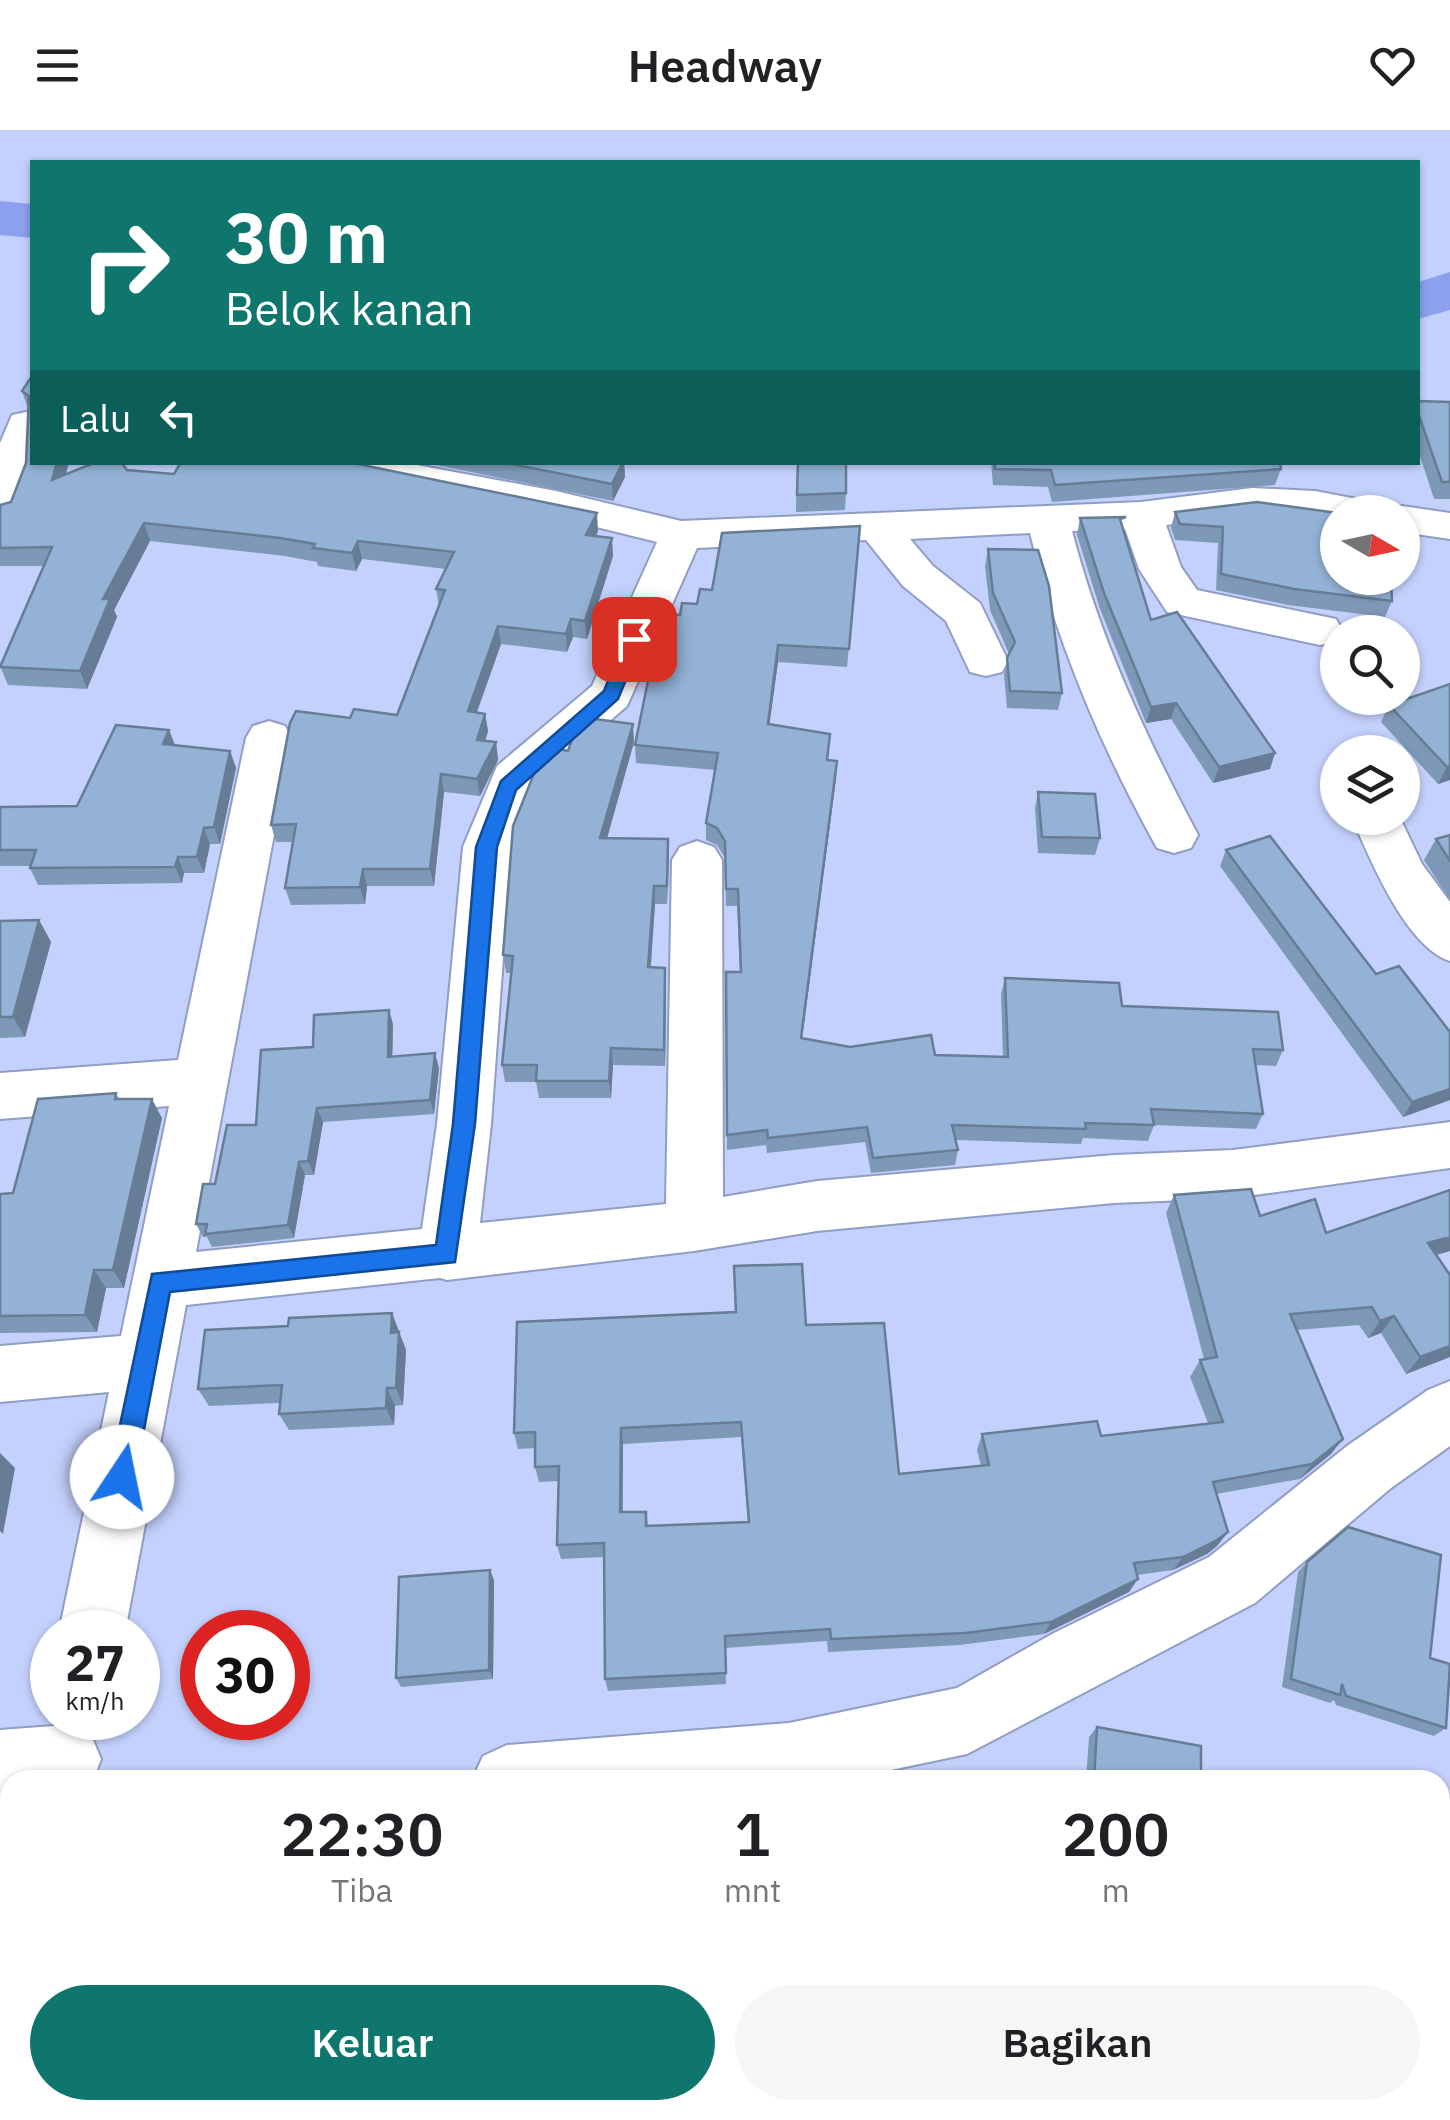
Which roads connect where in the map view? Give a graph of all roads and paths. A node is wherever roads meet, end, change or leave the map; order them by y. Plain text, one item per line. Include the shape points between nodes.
1 (20, 424) edge
2 (344, 465) edge
3 (1320, 505) edge
4 (0, 509) edge
5 (1142, 515) junction
6 (1046, 517) junction
7 (1420, 522) edge
8 (1450, 526) edge
9 (878, 528) junction
10 (681, 536) junction
11 (1320, 630) dead end
12 (986, 661) dead end
13 (269, 738) dead end
14 (1174, 835) dead end
15 (1384, 835) edge
16 (697, 860) dead end
17 (1450, 941) edge
18 (200, 1081) junction
19 (0, 1096) edge
20 (1450, 1145) edge
21 (694, 1226) junction
22 (446, 1254) junction
23 (160, 1282) junction
24 (145, 1361) junction
25 (0, 1374) edge
26 (1450, 1410) edge
27 (96, 1610) edge
28 (68, 1752) edge
29 (0, 1764) edge
30 (630, 1770) edge

1 - 4 street
2 - 10 street via 556,504
3 - 5 street via 1252,501
5 - 6 street
5 - 11 street via 1160,569 1182,602
6 - 9 street
6 - 14 street via 1091,669
7 - 8 street
9 - 10 street
9 - 12 street via 918,576 964,614
10 - 22 street via 612,695 514,778 486,847 464,1124
13 - 18 street
15 - 17 street via 1402,874
16 - 21 street
18 - 19 street
18 - 23 street
20 - 21 street via 1233,1174 817,1206
21 - 22 street
22 - 23 street
23 - 24 street
24 - 25 street
24 - 27 street
26 - 30 street via 1232,1580 966,1720 789,1757
28 - 29 street

